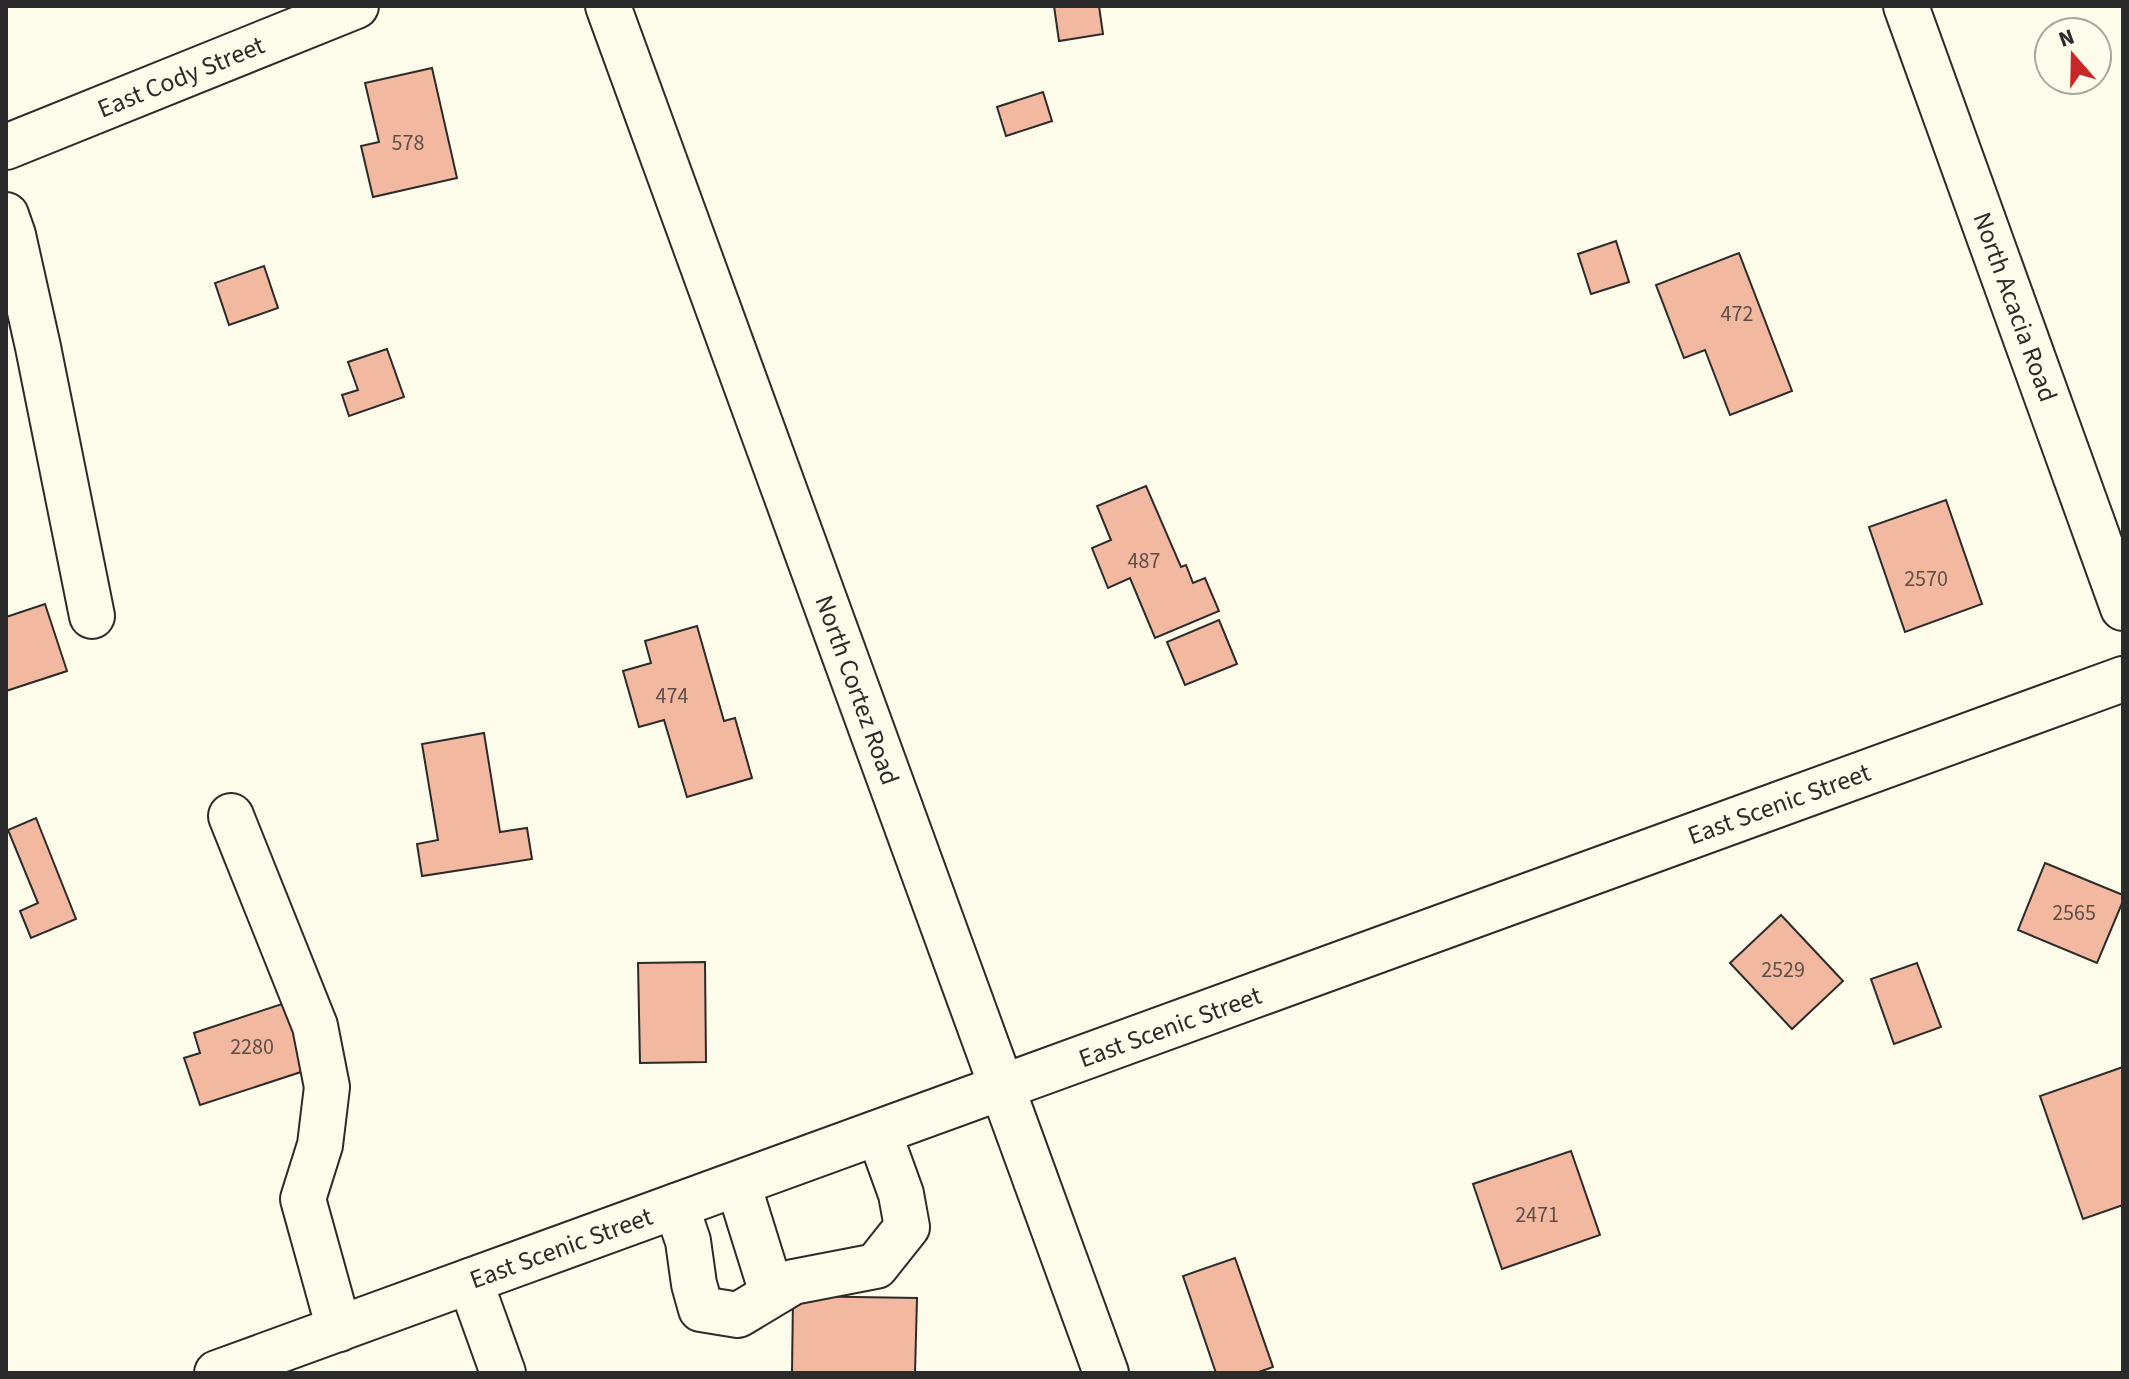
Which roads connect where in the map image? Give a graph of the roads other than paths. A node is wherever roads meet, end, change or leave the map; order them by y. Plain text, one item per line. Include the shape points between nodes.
1 (356, 6) edge
2 (608, 6) edge
3 (1906, 6) edge
4 (6, 147) edge
5 (6, 215) edge
6 (2123, 608) edge
7 (92, 616) dead end
8 (2123, 679) edge
9 (231, 816) dead end
10 (1002, 1088) junction
11 (879, 1133) junction
12 (738, 1184) junction
13 (676, 1206) junction
14 (470, 1281) junction
15 (772, 1293) junction
16 (339, 1329) junction
17 (217, 1373) edge
18 (503, 1373) edge
19 (1106, 1373) edge

1 - 4 street, East Cody Street
2 - 10 street, North Cortez Road
3 - 6 street, North Acacia Road
5 - 7 street
8 - 10 street, East Scenic Street
9 - 16 street via 315,1026 327,1087 320,1145 303,1199
10 - 11 street, East Scenic Street
10 - 19 street, North Cortez Road
11 - 12 street, East Scenic Street
11 - 15 street via 907,1227 876,1266 793,1282
12 - 13 street, East Scenic Street
12 - 15 street
13 - 14 street, East Scenic Street
13 - 15 street via 701,1309 738,1315
14 - 16 street, East Scenic Street
14 - 18 street
16 - 17 street, East Scenic Street

